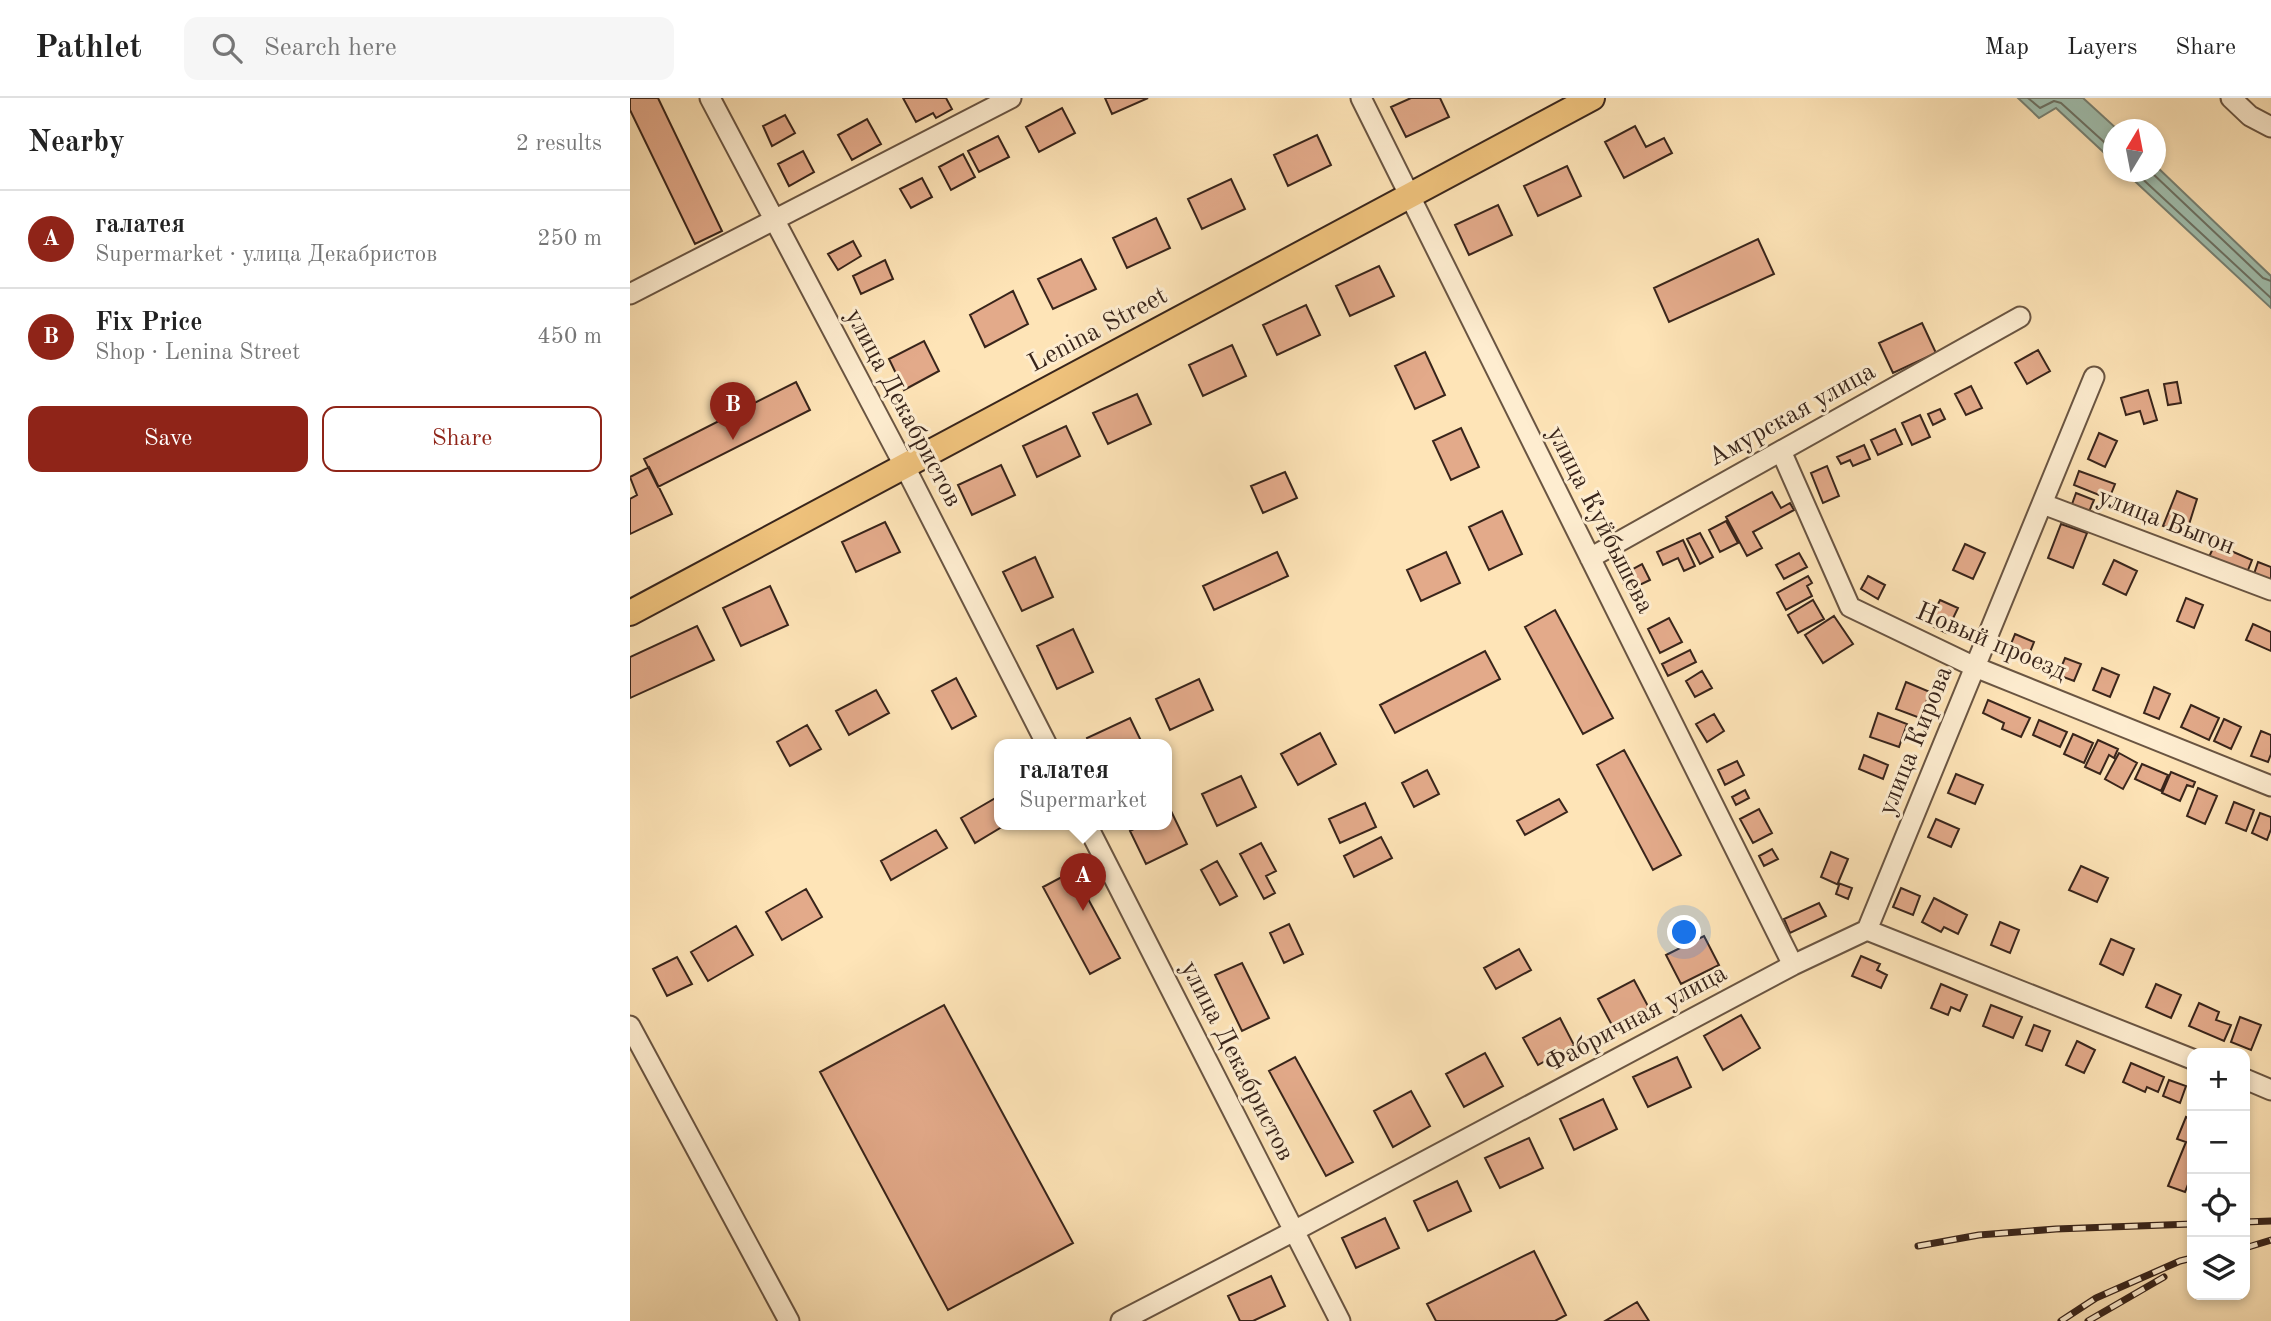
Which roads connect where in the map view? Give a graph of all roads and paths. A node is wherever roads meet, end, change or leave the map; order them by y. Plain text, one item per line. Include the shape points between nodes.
1 (710, 98) edge
2 (1011, 98) edge
3 (1361, 98) edge
4 (1592, 98) edge
5 (2231, 98) edge
6 (2271, 127) edge
7 (1409, 197) junction
8 (775, 221) junction
9 (630, 294) edge
10 (2020, 317) dead end
11 (2094, 377) dead end
12 (1780, 451) junction
13 (905, 467) junction
14 (2043, 503) junction
15 (1590, 558) junction
16 (2271, 590) edge
17 (630, 613) edge
18 (1975, 667) junction
19 (1043, 739) edge
20 (2271, 786) edge
21 (1090, 830) edge
22 (1867, 930) junction
23 (1793, 965) junction
24 (630, 1026) edge
25 (635, 1053) edge
26 (2187, 1057) edge
27 (2250, 1081) edge
28 (2271, 1090) edge
29 (1294, 1231) junction
30 (789, 1321) edge
31 (1121, 1321) edge
32 (1340, 1321) edge

1 - 8 street, улица Декабристов
2 - 8 street
3 - 7 street, улица Куйбышева
4 - 7 main road, Lenina Street
5 - 6 street via 2249,116
7 - 13 main road, Lenina Street
7 - 15 street, улица Куйбышева
8 - 9 street
8 - 13 street, улица Декабристов
10 - 12 street, Амурская улица
11 - 14 street, улица Кирова
12 - 15 street, Амурская улица
12 - 18 street, Новый проезд via 1850,607
13 - 17 main road, Lenina Street
13 - 19 street, улица Декабристов
14 - 16 street, улица Выгон
14 - 18 street, улица Кирова
15 - 23 street, улица Куйбышева
18 - 20 street, Новый проезд
18 - 22 street, улица Кирова
21 - 29 street, улица Декабристов
22 - 23 street, Фабричная улица
22 - 26 street
23 - 29 street, Фабричная улица
24 - 25 street
25 - 30 street
27 - 28 street
29 - 31 street, Фабричная улица
29 - 32 street, улица Декабристов

